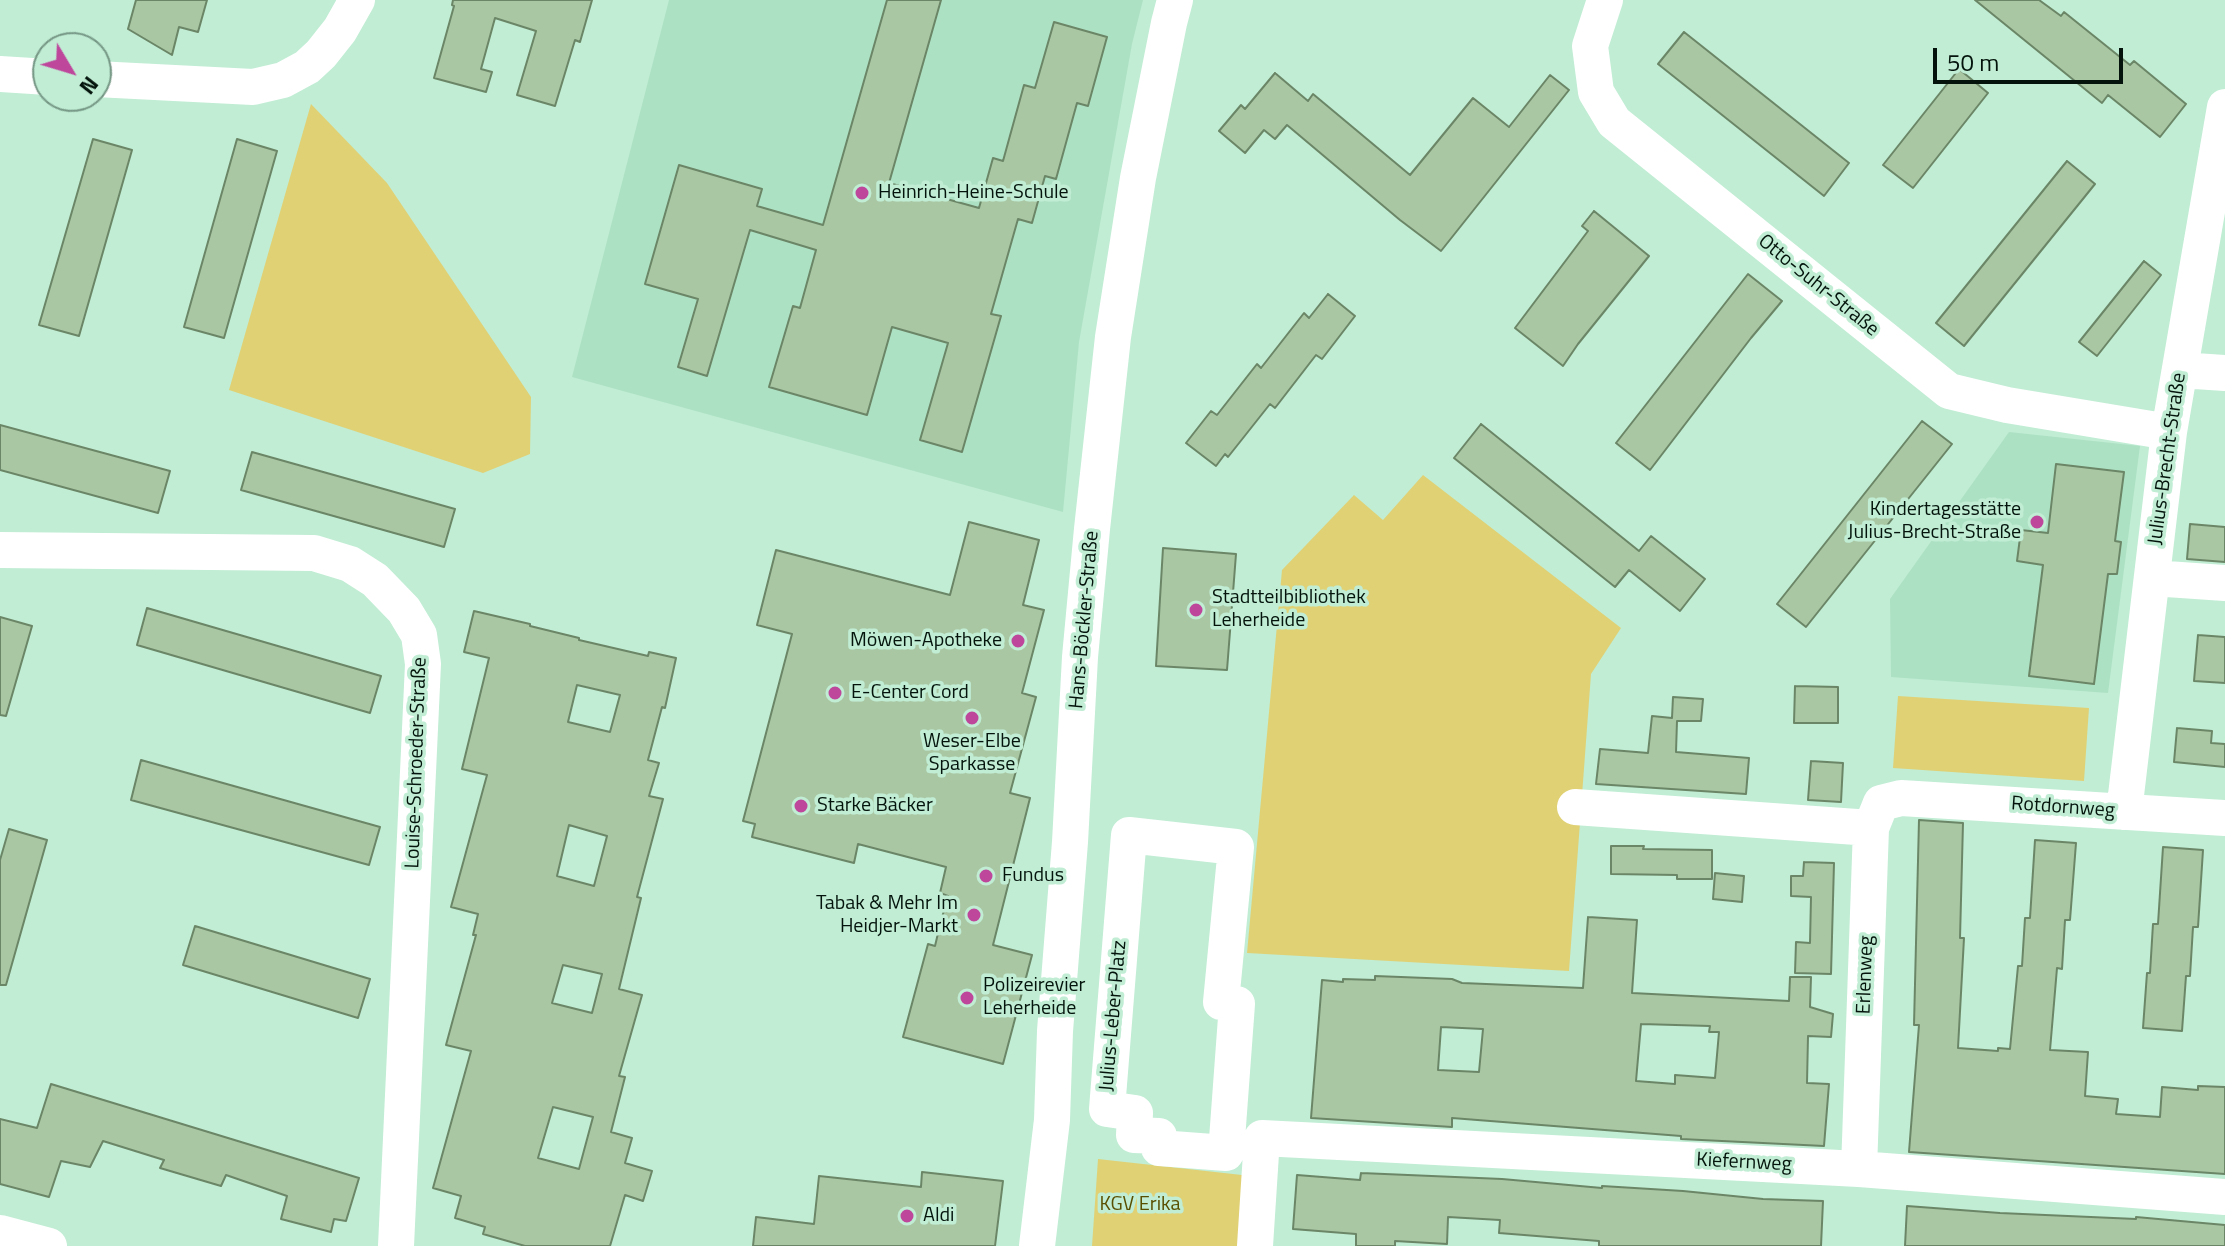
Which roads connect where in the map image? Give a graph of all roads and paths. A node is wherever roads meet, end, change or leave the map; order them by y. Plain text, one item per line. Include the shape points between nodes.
1 (357, 0) edge
2 (1175, 0) edge
3 (1605, 0) edge
4 (0, 74) edge
5 (32, 76) edge
6 (112, 80) edge
7 (2225, 107) edge
8 (2180, 370) junction
9 (2225, 373) edge
10 (2169, 432) junction
11 (0, 550) edge
12 (2152, 578) junction
13 (2225, 583) edge
14 (1575, 807) dead end
15 (2124, 812) junction
16 (2225, 818) edge
17 (1871, 828) junction
18 (1055, 1031) junction
19 (1113, 1039) junction
20 (1859, 1169) junction
21 (2225, 1197) edge
22 (0, 1233) edge
23 (49, 1246) edge
24 (396, 1246) edge
25 (1037, 1246) edge
26 (1255, 1246) edge

1 - 6 street via 321,54 283,80 253,87
2 - 18 street, Hans-Böckler-Straße via 1138,178 1113,337 1080,657
3 - 10 street, Otto-Suhr-Straße via 1590,46 1596,92 1614,122 1949,391
4 - 5 street
7 - 8 street, Julius-Brecht-Straße
8 - 9 street
8 - 10 street, Julius-Brecht-Straße
10 - 12 street, Julius-Brecht-Straße
11 - 24 street, Louise-Schroeder-Straße via 314,553 350,564 375,580 419,635 423,664
12 - 13 street
12 - 15 street, Julius-Brecht-Straße
14 - 17 street
15 - 16 street, Rotdornweg
15 - 17 street, Rotdornweg via 1901,798 1881,803
17 - 20 street, Erlenweg
18 - 19 street
18 - 25 street, Hans-Böckler-Straße via 1052,1120
19 - 19 street, Julius-Leber-Platz via 1129,835 1236,847 1221,1002 1237,1004 1226,1153 1159,1148 1159,1136 1134,1135 1135,1113 1107,1109
20 - 21 street, Kiefernweg
20 - 26 street, Kiefernweg via 1262,1138
22 - 23 street

